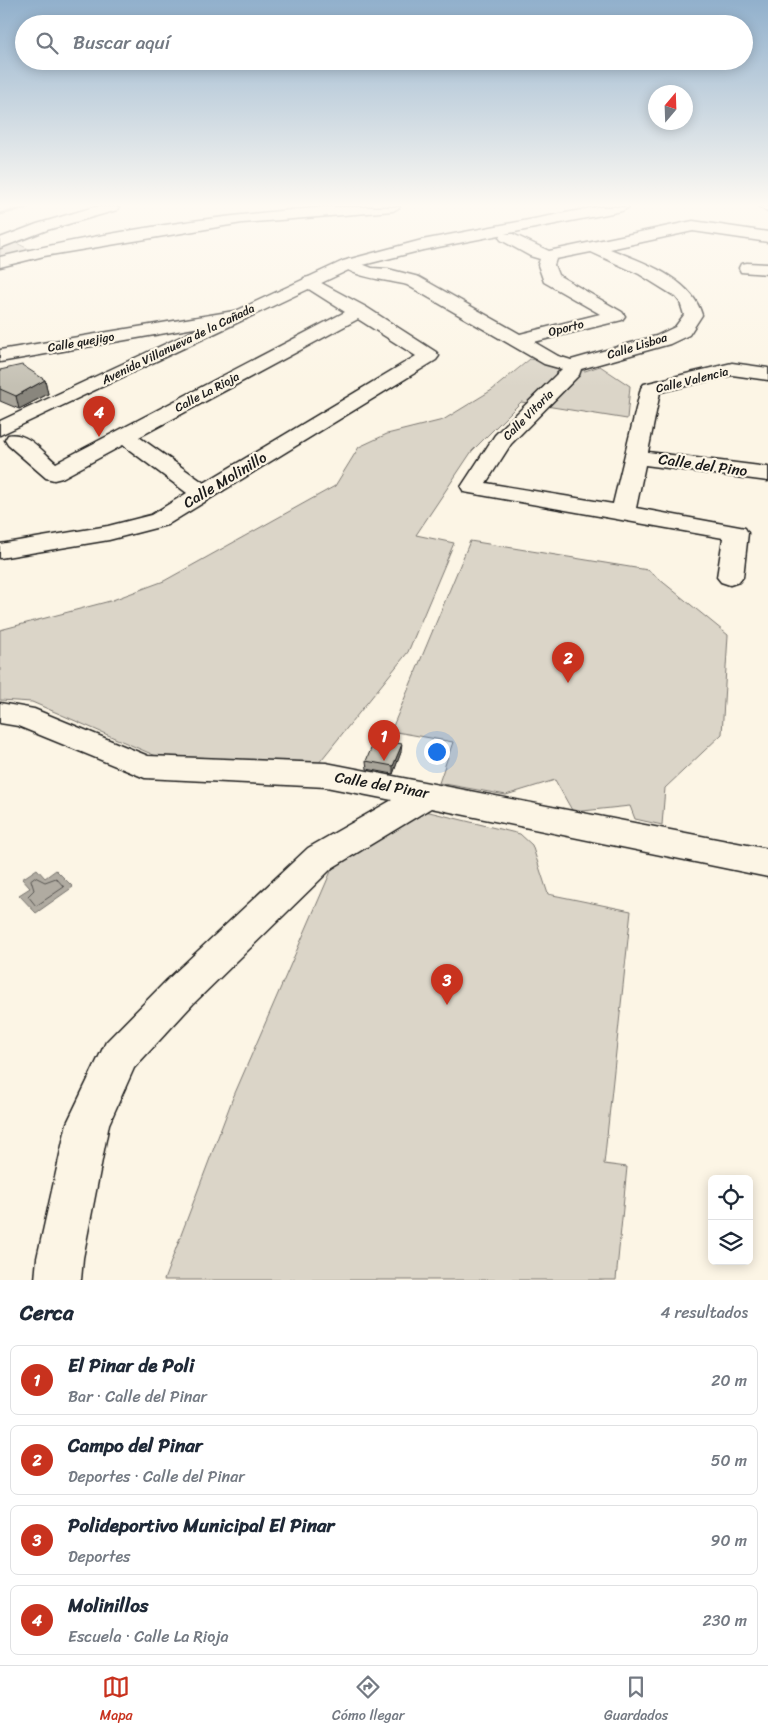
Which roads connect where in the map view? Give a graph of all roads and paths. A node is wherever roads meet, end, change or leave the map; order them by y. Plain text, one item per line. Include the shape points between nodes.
1 (342, 267) edge
2 (355, 267) edge
3 (547, 267) edge
4 (639, 267) edge
5 (746, 268) dead end
6 (768, 269) edge
7 (332, 271) junction
8 (370, 273) junction
9 (310, 282) junction
10 (360, 311) junction
11 (240, 315) junction
12 (163, 328) junction
13 (516, 341) junction
14 (184, 342) junction
15 (0, 356) edge
16 (571, 366) junction
17 (768, 374) edge
18 (7, 428) edge
19 (124, 436) junction
20 (637, 457) junction
21 (768, 474) edge
22 (204, 494) junction
23 (623, 513) junction
24 (0, 551) edge
25 (730, 577) dead end
26 (0, 714) edge
27 (429, 794) junction
28 (768, 863) edge
29 (58, 1280) edge

1 - 7 street, Avenida Villanueva de la Cañada
2 - 8 street
3 - 13 street, Oporto via 550,278 616,316
4 - 16 street, Calle Lisboa via 687,299 693,315 682,330 663,340
5 - 6 street
7 - 8 street
7 - 9 street, Avenida Villanueva de la Cañada
8 - 13 street via 414,281
9 - 10 street
9 - 11 street, Avenida Villanueva de la Cañada
10 - 19 street, Calle La Rioja
10 - 22 street, Calle Molinillo via 429,356
11 - 12 street, Calle quejigo
11 - 14 street, Avenida Villanueva de la Cañada
12 - 14 street via 180,335
12 - 15 street, Calle quejigo
13 - 16 street via 551,360
14 - 18 street, Avenida Villanueva de la Cañada
16 - 23 street, Calle Vitoria via 572,371 503,440 472,487
17 - 20 street, Calle Valencia via 732,369 651,388
18 - 19 street, Calle La Rioja via 54,473
19 - 22 street
20 - 21 street, Calle del Pino
20 - 23 street, Calle Valencia
22 - 24 street, Calle Molinillo via 159,520 109,534
23 - 25 street, Calle Vitoria via 736,533
26 - 27 street, Calle del Pinar via 23,716 144,767 326,775
27 - 28 street, Calle del Pinar
27 - 29 street via 320,858 180,992 120,1055 88,1123

